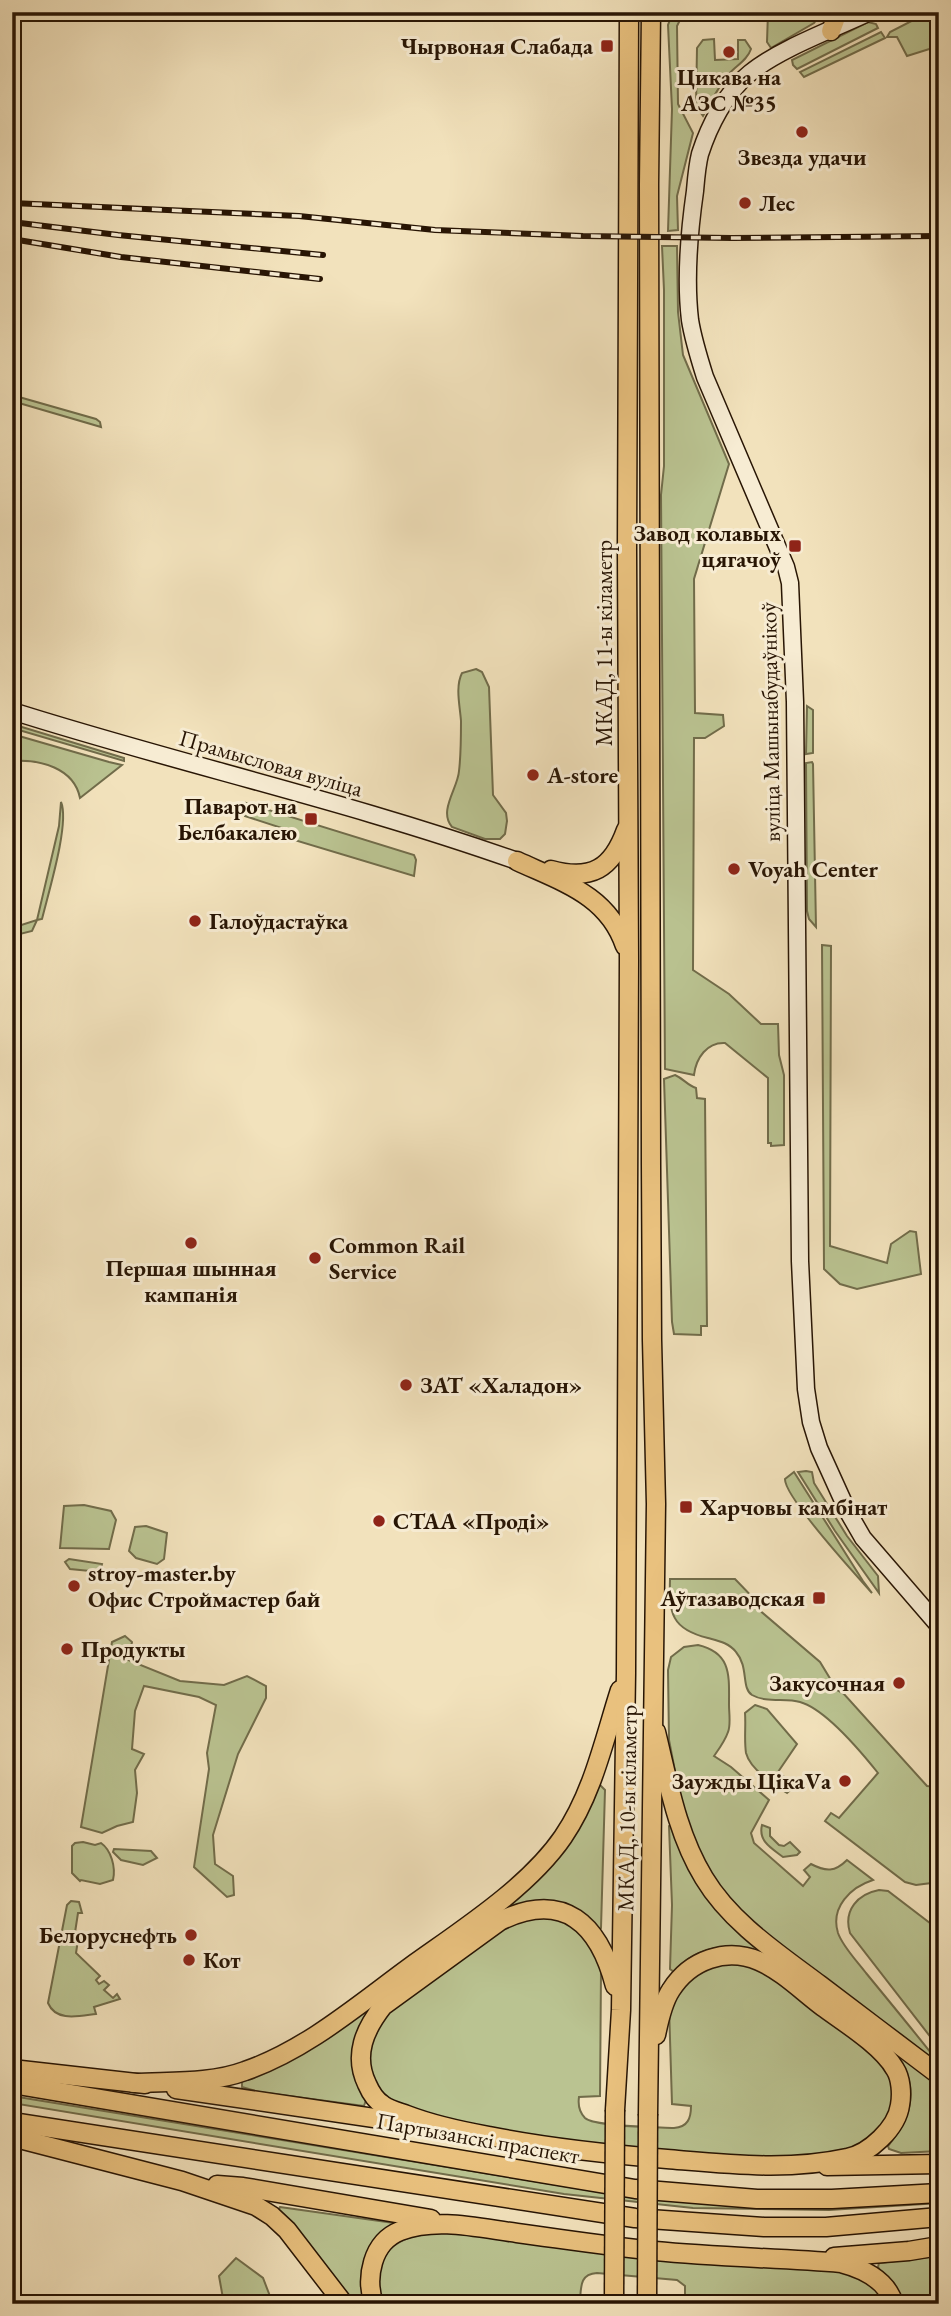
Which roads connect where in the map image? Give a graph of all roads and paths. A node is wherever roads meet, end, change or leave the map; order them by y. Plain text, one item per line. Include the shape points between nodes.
1 (629, 12) edge
2 (838, 12) edge
3 (870, 12) edge
4 (654, 17) edge
5 (831, 30) junction
6 (12, 711) edge
7 (629, 820) junction
8 (517, 862) junction
9 (629, 960) junction
10 (652, 1314) joint
11 (628, 1316) joint
12 (939, 1626) edge
13 (626, 1674) junction
14 (652, 1718) junction
15 (621, 2010) junction
16 (12, 2068) edge
17 (649, 2069) junction
18 (939, 2075) edge
19 (134, 2083) junction
20 (12, 2084) edge
21 (12, 2122) edge
22 (453, 2129) junction
23 (12, 2137) edge
24 (939, 2164) edge
25 (778, 2166) junction
26 (182, 2182) junction
27 (939, 2193) edge
28 (939, 2217) edge
29 (511, 2232) junction
30 (939, 2246) edge
31 (799, 2260) junction
32 (344, 2304) edge
33 (373, 2304) edge
34 (614, 2304) edge
35 (647, 2304) edge
36 (894, 2304) edge

1 - 7 main road, МКАД, 11-ы кіламетр
2 - 5 main road
3 - 5 main road, вуліца Машынабудаўнікоў
4 - 10 main road, МКАД, 11-ы кіламетр via 649,184
5 - 12 main road, вуліца Машынабудаўнікоў via 751,72 737,85 708,133 699,158 693,206 688,298 705,377 790,583 800,1270 811,1422 830,1476 863,1538
6 - 8 main road, Прамысловая вуліца
7 - 8 main road via 613,858 592,872 567,874
7 - 9 main road, МКАД, 11-ы кіламетр
8 - 9 main road via 596,901 620,930
9 - 11 main road, МКАД, 11-ы кіламетр
10 - 14 main road, МКАД, 10-ы кіламетр via 656,1504
11 - 13 main road, МКАД, 10-ы кіламетр
13 - 15 main road, МКАД, 10-ы кіламетр
13 - 19 main road via 583,1803 562,1839 514,1888 324,2029 275,2059 220,2077
14 - 17 main road, МКАД, 10-ы кіламетр
14 - 18 main road via 683,1830 714,1893 774,1950
15 - 22 main road via 610,1967 585,1925 558,1911 540,1910 500,1921 393,1998 376,2015 363,2040 361,2068 374,2097 392,2110
15 - 34 main road, МКАД, 10-ы кіламетр, bridge via 615,2110
16 - 19 main road
17 - 25 main road via 670,1990 693,1967 719,1955 761,1962 856,2031 897,2070 901,2094 896,2119 878,2141 849,2158
17 - 35 main road, МКАД, 10-ы кіламетр, bridge
19 - 22 main road
20 - 27 main road, Партызанскі праспект via 635,2189 757,2199
21 - 28 main road via 635,2218 826,2227
22 - 25 main road via 590,2153
23 - 26 main road
24 - 25 main road
26 - 29 main road via 243,2187
26 - 32 main road via 238,2199 272,2216
29 - 31 main road via 653,2251
29 - 33 main road via 436,2224 388,2237 380,2246 368,2282
30 - 31 main road
31 - 36 main road via 858,2268 882,2283

